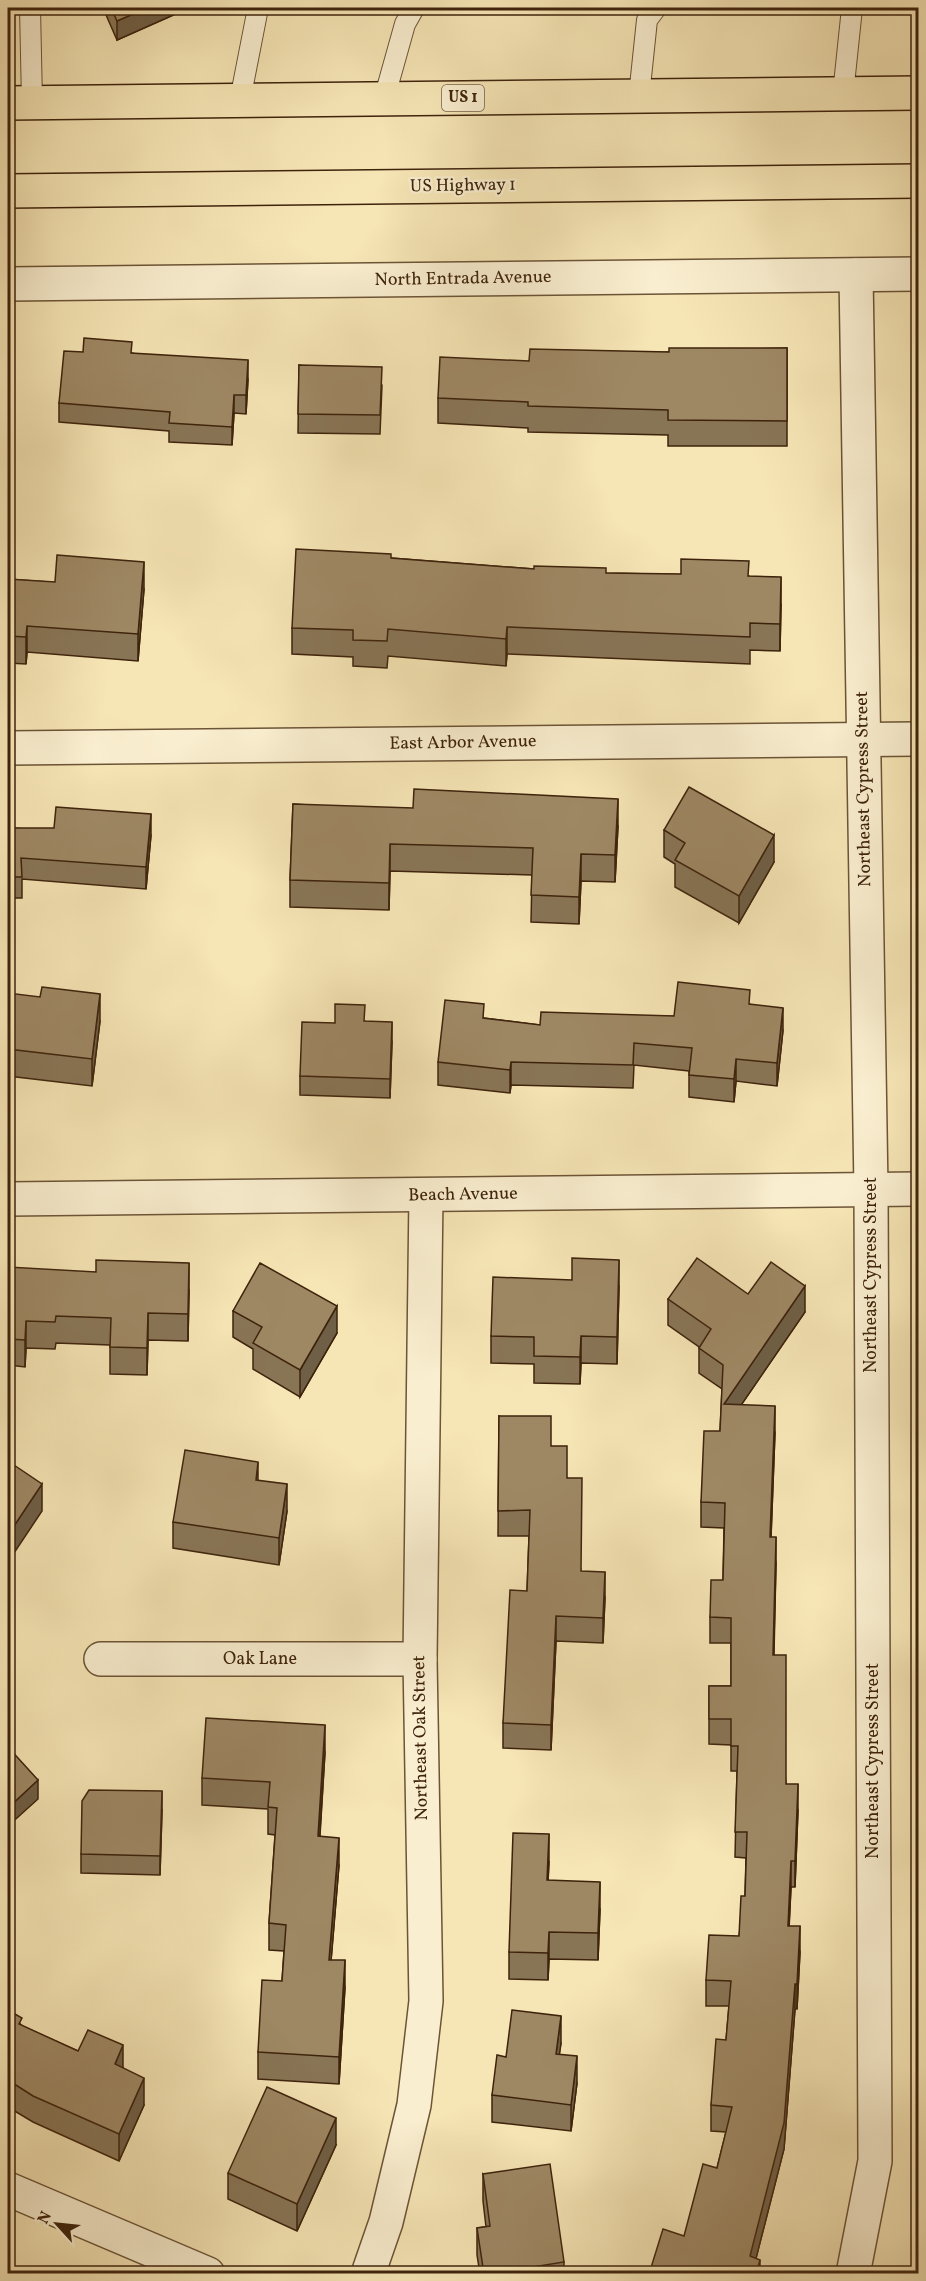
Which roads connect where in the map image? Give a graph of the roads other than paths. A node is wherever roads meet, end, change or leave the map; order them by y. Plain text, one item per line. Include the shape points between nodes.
1 (30, 8) edge
2 (258, 8) edge
3 (414, 8) edge
4 (656, 8) edge
5 (852, 8) edge
6 (918, 93) edge
7 (843, 94) junction
8 (639, 96) junction
9 (384, 99) junction
10 (240, 100) junction
11 (20, 103) edge
12 (918, 181) edge
13 (8, 191) edge
14 (918, 274) edge
15 (856, 275) junction
16 (8, 284) edge
17 (863, 739) junction
18 (918, 739) edge
19 (8, 748) edge
20 (871, 1189) junction
21 (918, 1189) edge
22 (426, 1196) junction
23 (8, 1199) edge
24 (101, 1659) dead end
25 (420, 1659) junction
26 (8, 2189) edge
27 (208, 2274) edge
28 (369, 2274) edge
29 (853, 2274) edge

1 - 11 lane
2 - 10 lane
3 - 9 lane via 405,24
4 - 8 lane via 647,20
5 - 7 lane
6 - 7 main road, US 1
7 - 8 main road, US 1
8 - 9 main road, US 1
9 - 10 main road, US 1
10 - 11 main road, US 1
12 - 13 main road, US Highway 1
14 - 15 street, North Entrada Avenue
15 - 16 street, North Entrada Avenue
15 - 17 street, Northeast Cypress Street
17 - 18 street, East Arbor Avenue
17 - 19 street, East Arbor Avenue
17 - 20 street, Northeast Cypress Street
20 - 21 street, Beach Avenue
20 - 22 street, Beach Avenue
20 - 29 street, Northeast Cypress Street via 875,2161
22 - 23 street, Beach Avenue
22 - 25 street, Northeast Oak Street
24 - 25 street, Oak Lane
25 - 28 street, Northeast Oak Street via 426,2001 414,2105 386,2222
26 - 27 street

